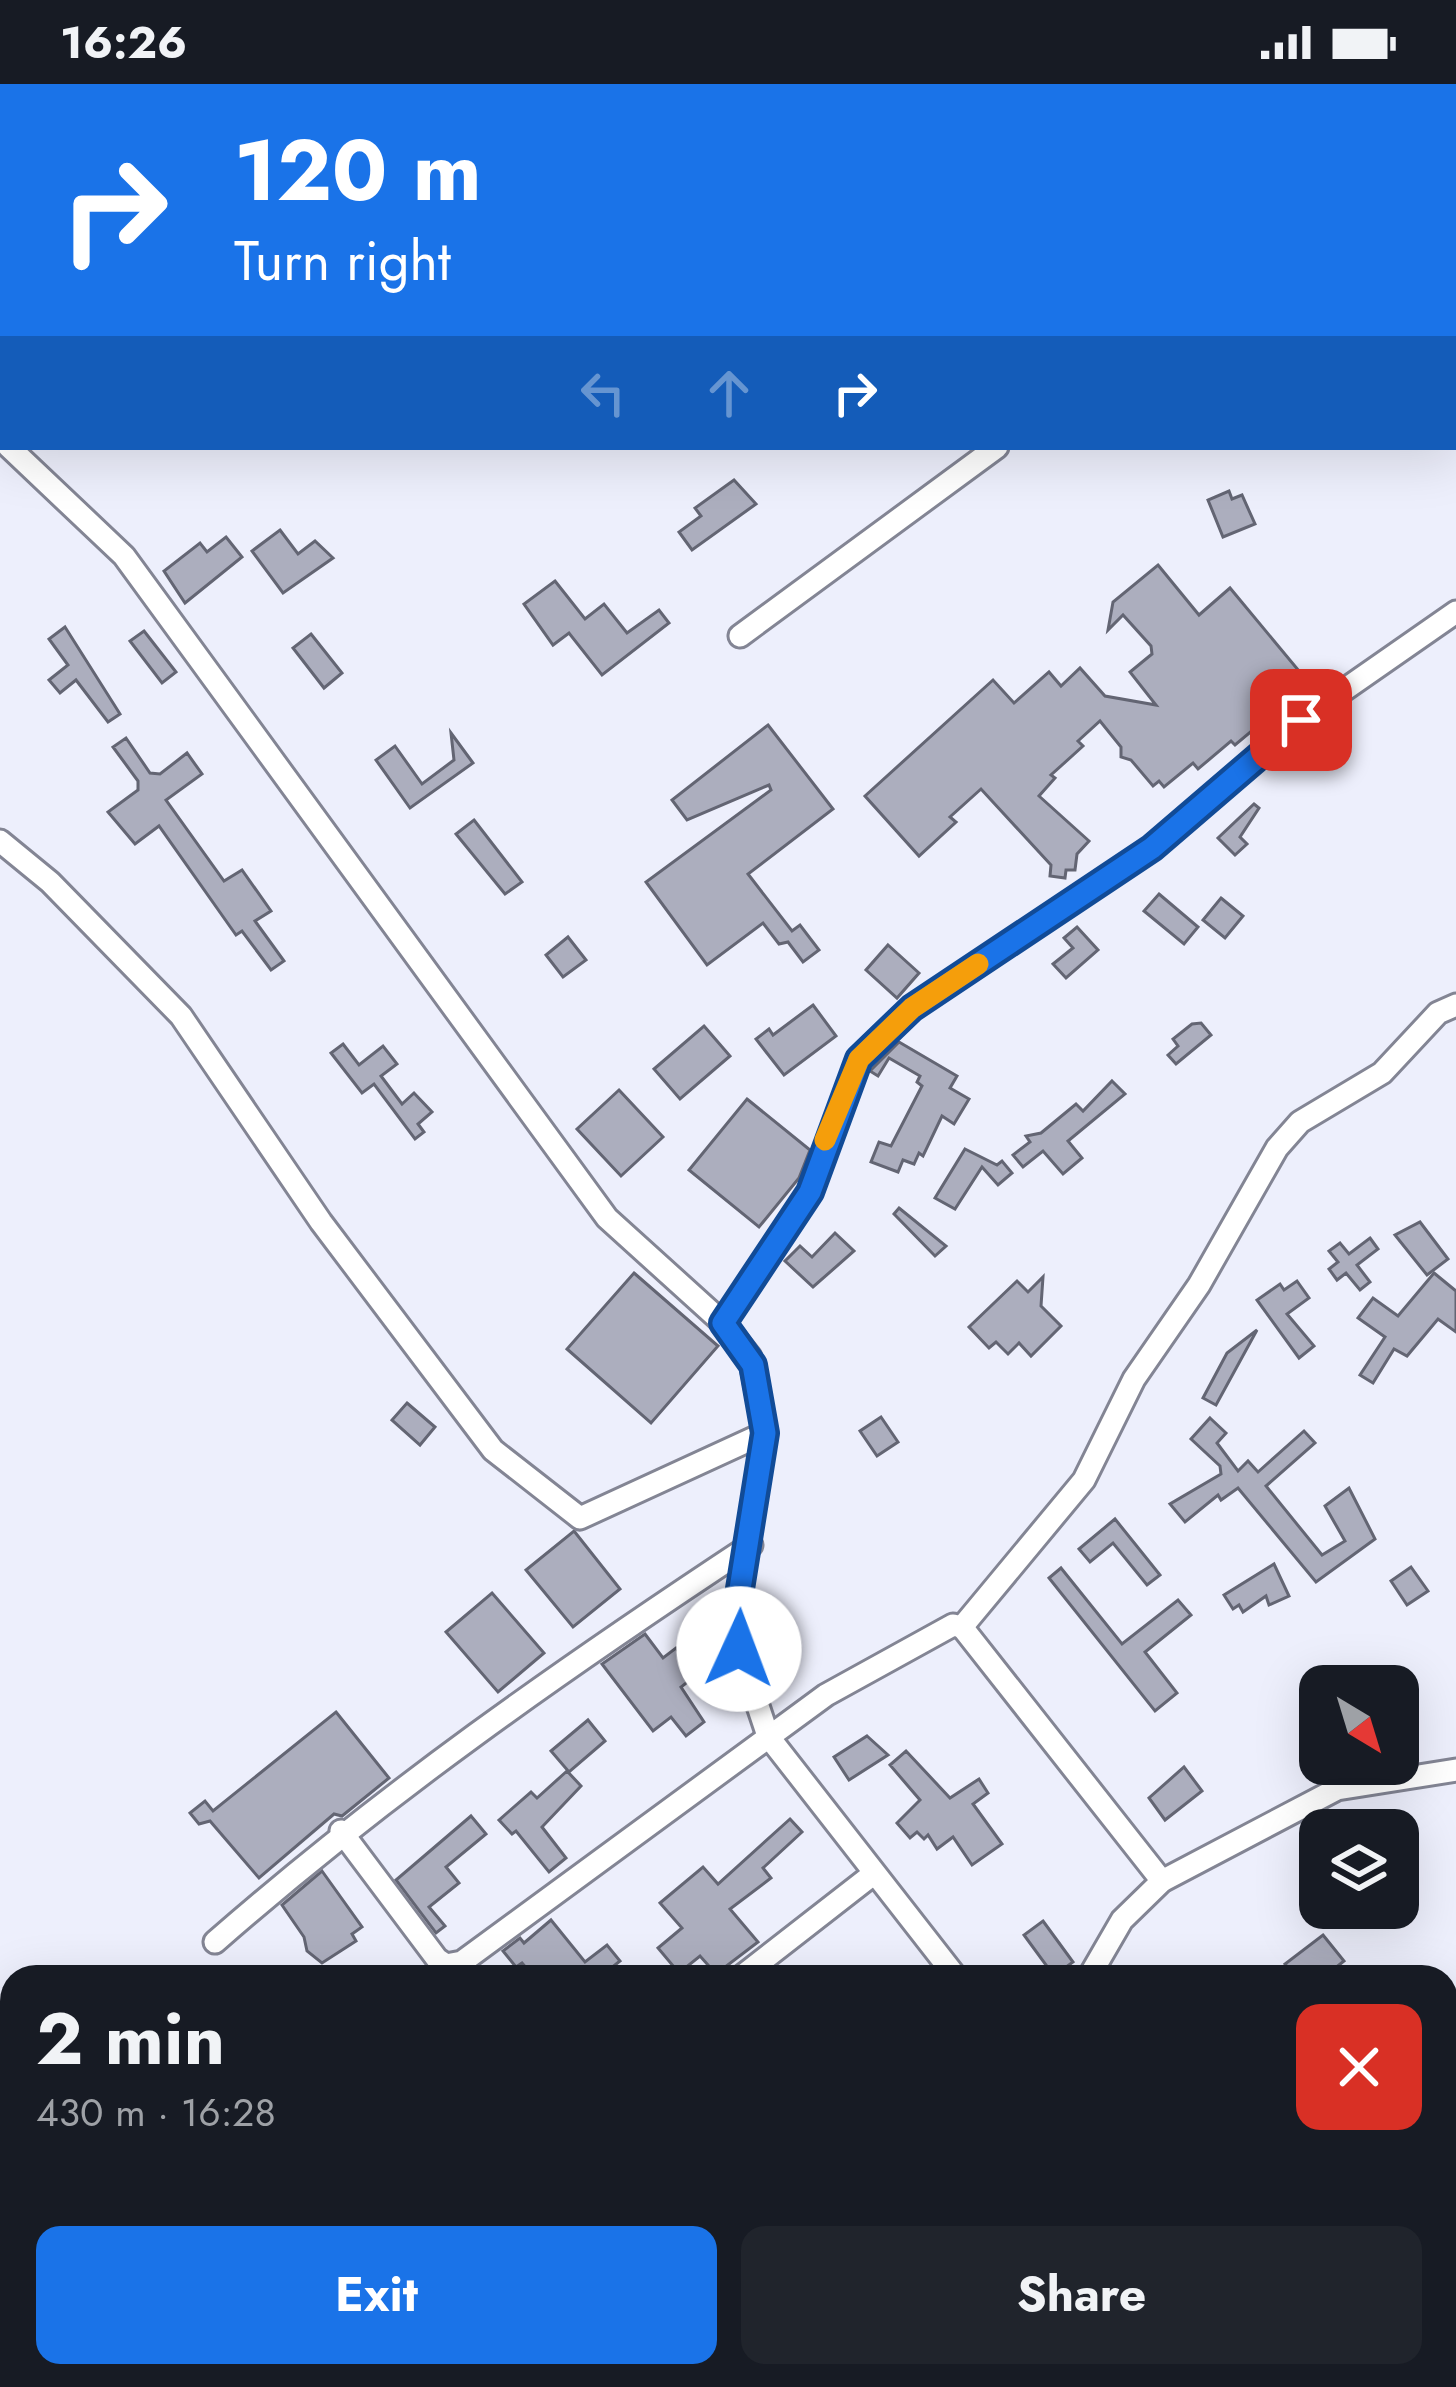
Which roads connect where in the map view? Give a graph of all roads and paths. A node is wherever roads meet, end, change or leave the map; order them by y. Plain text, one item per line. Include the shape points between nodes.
1 (12, 450) edge
2 (994, 450) edge
3 (1456, 612) edge
4 (740, 636) dead end
5 (0, 841) edge
6 (1456, 1005) edge
7 (723, 1323) junction
8 (765, 1433) junction
9 (751, 1545) junction
10 (962, 1627) junction
11 (768, 1736) junction
12 (1456, 1770) edge
13 (341, 1831) junction
14 (872, 1875) junction
15 (1162, 1881) junction
16 (214, 1942) dead end
17 (446, 1965) edge
18 (460, 1965) edge
19 (756, 1965) edge
20 (946, 1965) edge
21 (1095, 1965) edge

1 - 7 street via 124,556 607,1218
2 - 4 street
3 - 7 street via 1301,720 1152,848 912,1008 859,1059 810,1192
5 - 8 street via 181,1016 321,1222 494,1450 580,1518
6 - 10 street via 1438,1013 1382,1072 1300,1122 1277,1148 1134,1379 1084,1480
7 - 8 street via 753,1365
8 - 9 street
9 - 11 street via 735,1620
9 - 13 street
10 - 11 street via 826,1695
10 - 15 street
11 - 14 street
11 - 18 street
12 - 15 street via 1337,1789
13 - 16 street
13 - 17 street
14 - 19 street
14 - 20 street
15 - 21 street via 1122,1920

